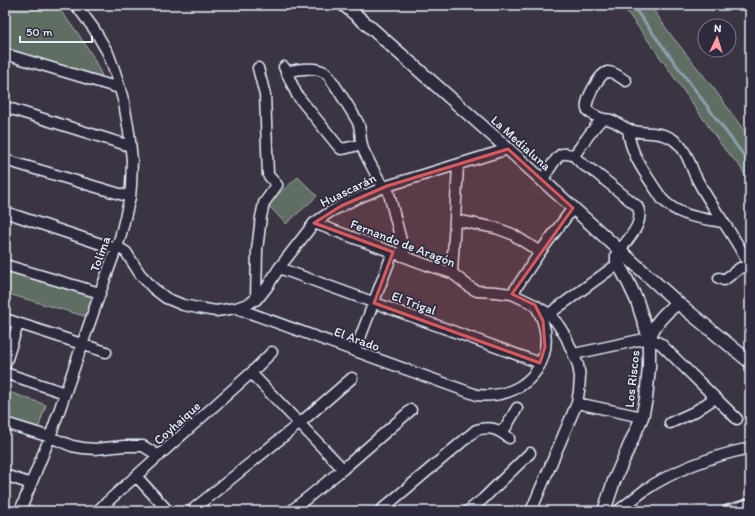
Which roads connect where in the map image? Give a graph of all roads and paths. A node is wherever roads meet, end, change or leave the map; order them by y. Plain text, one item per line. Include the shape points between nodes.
1 (76, 5) edge
2 (344, 5) edge
3 (5, 54) edge
4 (258, 68) dead end
5 (626, 81) dead end
6 (119, 88) junction
7 (5, 106) edge
8 (603, 119) junction
9 (628, 129) junction
10 (362, 144) junction
11 (130, 146) junction
12 (508, 149) junction
13 (573, 155) junction
14 (5, 160) edge
15 (458, 165) junction
16 (542, 181) junction
17 (385, 187) junction
18 (130, 197) junction
19 (573, 208) junction
20 (5, 212) edge
21 (455, 220) junction
22 (722, 222) junction
23 (314, 223) junction
24 (116, 249) junction
25 (620, 250) junction
26 (393, 252) junction
27 (540, 252) junction
28 (405, 256) junction
29 (619, 263) junction
30 (5, 265) edge
31 (749, 266) edge
32 (279, 268) junction
33 (452, 273) junction
34 (719, 278) dead end
35 (100, 293) junction
36 (512, 294) junction
37 (256, 300) junction
38 (678, 302) junction
39 (374, 303) junction
40 (535, 305) junction
41 (236, 308) junction
42 (549, 314) junction
43 (5, 319) edge
44 (18, 324) junction
45 (649, 338) junction
46 (82, 344) junction
47 (106, 352) dead end
48 (272, 352) dead end
49 (355, 352) junction
50 (574, 354) junction
51 (750, 362) edge
52 (540, 364) junction
53 (5, 365) edge
54 (5, 373) edge
55 (251, 373) junction
56 (352, 378) dead end
57 (65, 392) junction
58 (715, 398) junction
59 (577, 403) junction
60 (517, 408) dead end
61 (411, 410) dead end
62 (642, 416) junction
63 (737, 419) dead end
64 (5, 423) edge
65 (300, 423) junction
66 (670, 423) dead end
67 (500, 431) junction
68 (50, 437) junction
69 (509, 438) dead end
70 (750, 448) edge
71 (530, 453) dead end
72 (159, 456) junction
73 (343, 469) junction
74 (5, 475) edge
75 (136, 476) junction
76 (31, 484) junction
77 (750, 504) edge
78 (750, 508) edge
79 (20, 511) edge
80 (97, 511) edge
81 (168, 511) edge
82 (191, 511) edge
83 (291, 511) edge
84 (380, 511) edge
85 (468, 511) edge
86 (531, 511) edge
87 (604, 511) edge
88 (618, 511) edge
89 (727, 511) edge

1 - 6 street, Tolima via 108,53
2 - 12 street, La Medialuna
3 - 6 street
4 - 37 street via 265,95 268,175 277,185 264,203 261,217 257,250
5 - 8 street via 607,72 595,84 586,105 587,110
6 - 11 street, Tolima via 127,119
7 - 11 street
8 - 9 street via 611,120
8 - 13 street via 597,123
9 - 22 street via 663,134 675,141 688,157 697,180
9 - 22 street via 629,142 636,158 666,203 684,214
10 - 10 street via 341,149 297,95 285,69 309,69 327,74 358,123
10 - 17 street
11 - 18 street, Tolima
12 - 15 street, Huascarán
12 - 16 street, La Medialuna
13 - 16 street via 558,156
13 - 25 street via 639,209 640,219
14 - 18 street
15 - 17 street, Huascarán
15 - 21 street
16 - 19 street, La Medialuna
17 - 23 street, Huascarán via 341,206
17 - 28 street
18 - 24 street, Tolima
19 - 25 street, La Medialuna
19 - 27 street
20 - 24 street, El Arado
21 - 27 street via 496,228 512,234
21 - 33 street
22 - 31 street
23 - 26 street, Fernando de Aragón
23 - 32 street, Huascarán
24 - 35 street, Tolima
24 - 41 street, El Arado via 126,252 140,274 166,298 183,305 216,311
25 - 29 street, Los Riscos via 617,255
25 - 38 street, La Medialuna
26 - 28 street, Fernando de Aragón
26 - 39 street
27 - 36 street
28 - 33 street, Fernando de Aragón
29 - 42 street
29 - 45 street, Los Riscos via 637,301
30 - 35 street
31 - 34 street via 740,268 724,280
32 - 37 street, Huascarán
32 - 39 street, El Trigal
33 - 36 street, Fernando de Aragón via 478,291
35 - 46 street, Tolima
36 - 40 street, Fernando de Aragón
37 - 41 street, Huascarán
38 - 45 street via 661,317
38 - 51 street, La Medialuna
39 - 49 street
39 - 52 street, El Trigal
40 - 42 street, Fernando de Aragón
40 - 52 street, El Arado via 545,329 545,347
41 - 49 street, El Arado
42 - 50 street, Fernando de Aragón via 557,322
43 - 44 street
44 - 46 street
44 - 53 street
45 - 50 street
45 - 58 street via 661,344
45 - 62 street, Los Riscos via 648,381
46 - 47 street
46 - 57 street, Tolima
48 - 55 street, Coyhaique
49 - 52 street, El Arado via 477,395 487,396 514,390 522,385
50 - 59 street, Fernando de Aragón via 580,378
54 - 57 street
55 - 65 street
55 - 72 street, Coyhaique
56 - 65 street
57 - 68 street, Tolima
58 - 63 street
58 - 66 street via 694,412
59 - 62 street
59 - 86 street, Fernando de Aragón
60 - 67 street via 506,427
61 - 73 street
62 - 87 street, Los Riscos
64 - 68 street
65 - 73 street
65 - 82 street
67 - 69 street
67 - 84 street via 490,428 476,430
68 - 72 street via 83,448 143,446
68 - 76 street, Tolima
70 - 88 street via 709,459 676,473 644,491
71 - 85 street
72 - 75 street, Coyhaique
73 - 83 street
74 - 76 street
75 - 80 street, Coyhaique
75 - 81 street
76 - 79 street, Tolima
77 - 78 street
77 - 89 street

